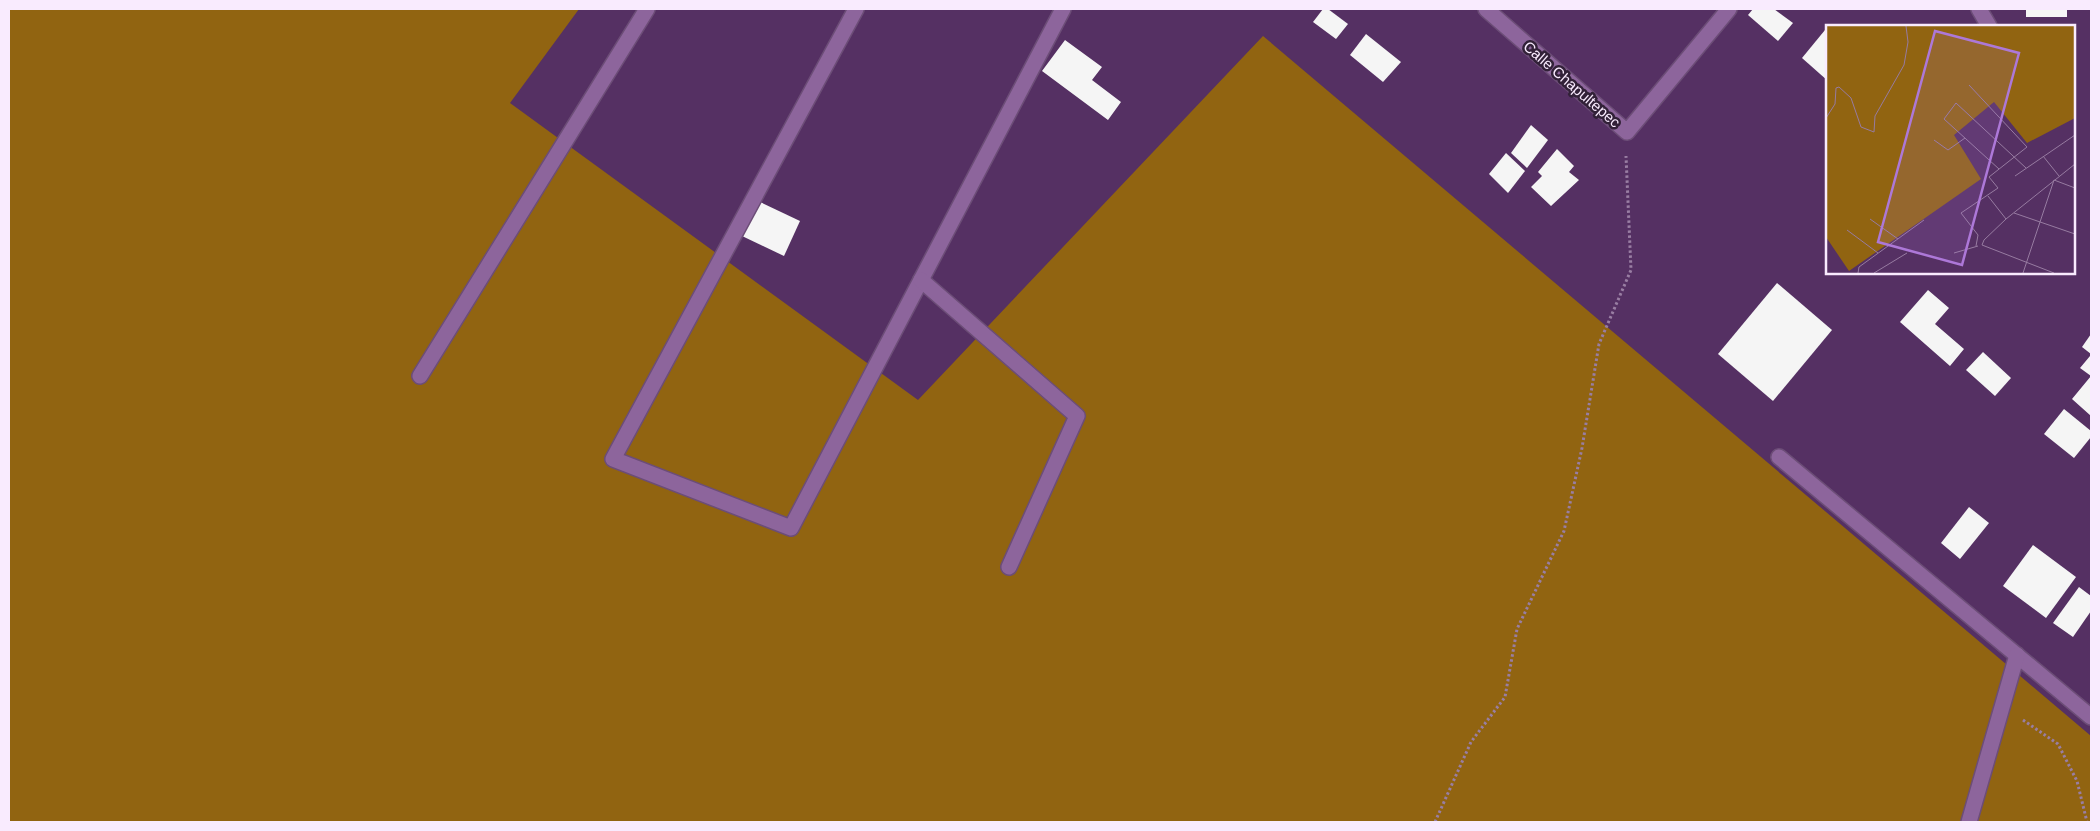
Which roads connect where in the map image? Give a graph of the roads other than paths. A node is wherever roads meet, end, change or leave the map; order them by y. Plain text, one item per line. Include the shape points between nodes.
1 (647, 9) edge
2 (856, 9) edge
3 (1063, 9) edge
4 (1486, 9) edge
5 (1729, 9) edge
6 (1979, 9) edge
7 (1987, 25) edge
8 (921, 280) junction
9 (420, 376) dead end
10 (1779, 458) dead end
11 (1009, 567) dead end
12 (2017, 655) junction
13 (2091, 717) edge
14 (1969, 822) edge

1 - 9 street
2 - 8 street via 614,459 791,528
3 - 8 street
4 - 5 street, Calle Chapultepec via 1627,132
6 - 7 street
8 - 11 street via 1077,416
10 - 12 street
12 - 13 street
12 - 14 street

